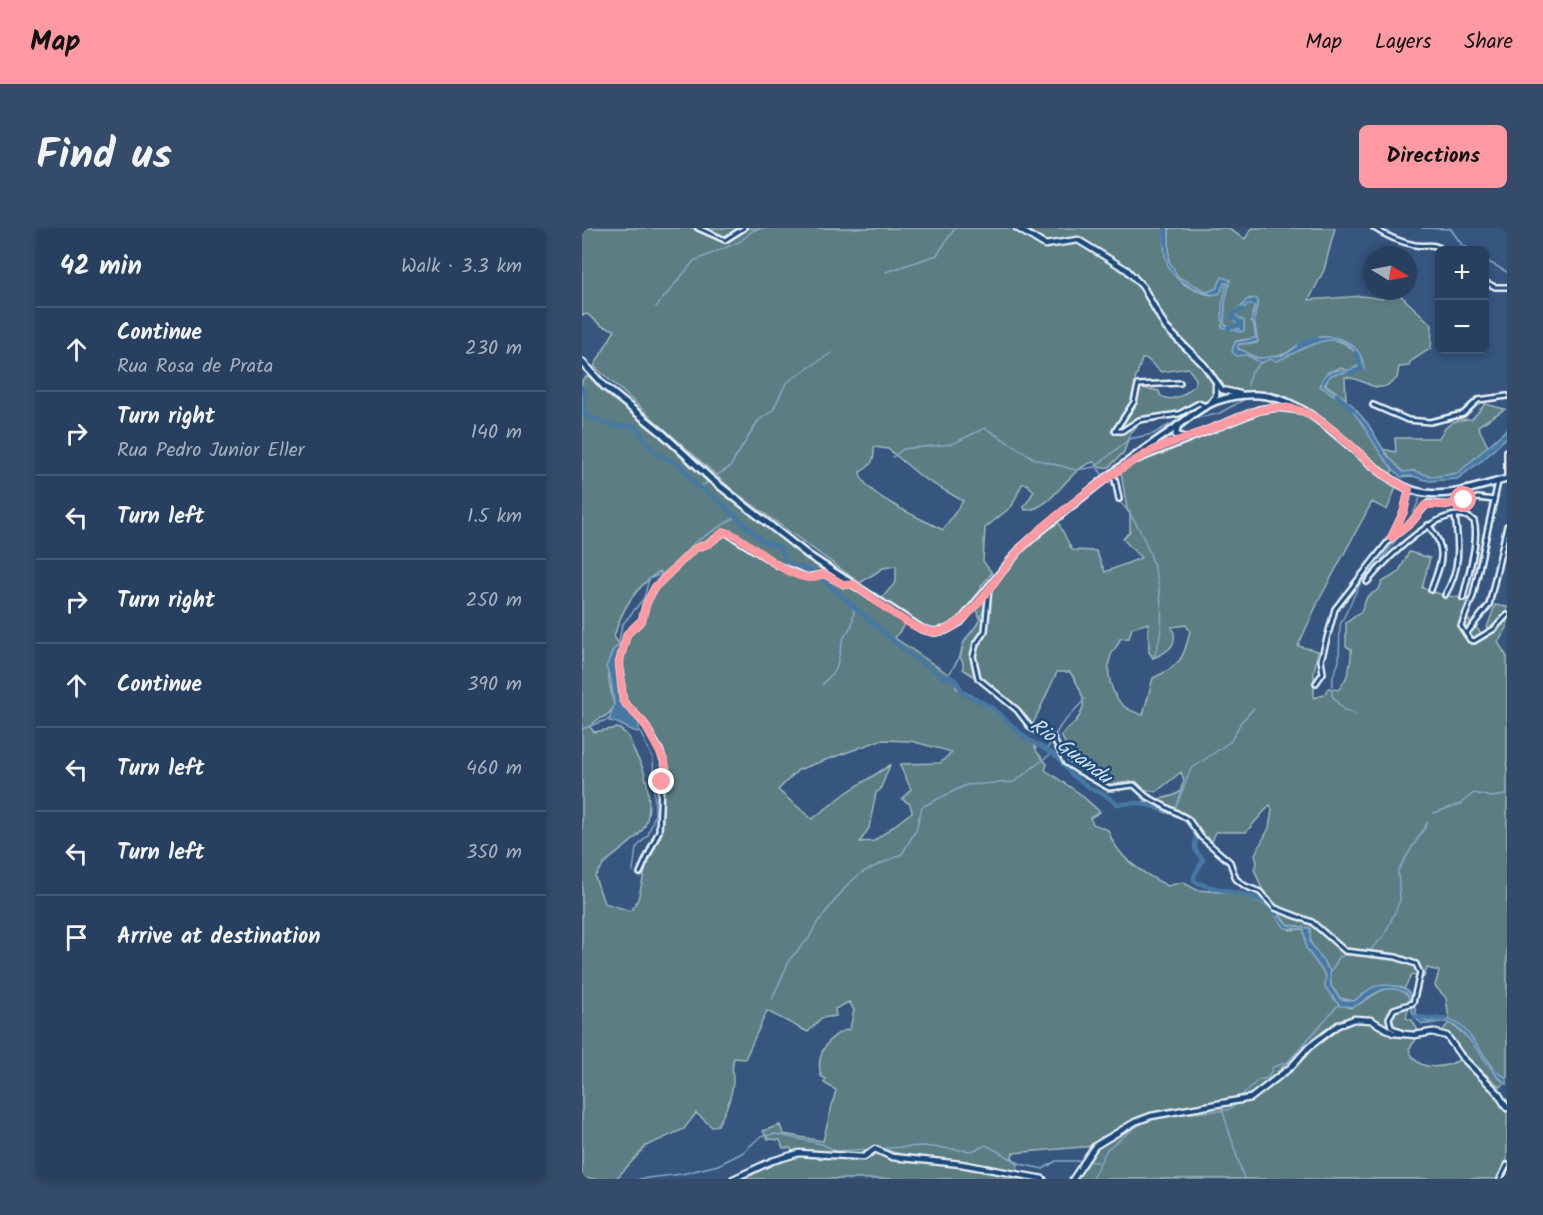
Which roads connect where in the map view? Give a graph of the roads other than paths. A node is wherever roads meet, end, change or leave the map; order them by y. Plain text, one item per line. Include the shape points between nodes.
1 (698, 228) edge
2 (744, 228) edge
3 (1017, 228) edge
4 (1374, 228) edge
5 (1437, 246) edge
6 (1489, 284) edge
7 (1507, 287) edge
8 (582, 362) edge
9 (1204, 365) junction
10 (1180, 383) dead end
11 (1260, 393) junction
12 (1242, 395) junction
13 (1507, 396) edge
14 (1207, 405) junction
15 (1373, 405) dead end
16 (1259, 410) junction
17 (1308, 412) junction
18 (1177, 426) junction
19 (1192, 437) junction
20 (1507, 451) edge
21 (1120, 469) junction
22 (1112, 476) junction
23 (1507, 480) edge
24 (1498, 482) junction
25 (1409, 489) junction
26 (1119, 499) dead end
27 (1494, 500) junction
28 (1455, 516) junction
29 (1428, 525) junction
30 (1507, 526) edge
31 (1391, 538) junction
32 (1375, 558) junction
33 (1385, 562) junction
34 (1367, 582) dead end
35 (853, 584) junction
36 (989, 588) junction
37 (1431, 590) dead end
38 (1445, 595) dead end
39 (1463, 598) dead end
40 (1507, 615) edge
41 (1466, 634) junction
42 (1316, 683) dead end
43 (640, 873) dead end
44 (1403, 1034) junction
45 (1507, 1108) edge
46 (1507, 1165) edge
47 (733, 1179) edge
48 (1043, 1179) edge
49 (1073, 1179) edge
50 (1500, 1179) edge

1 - 2 street via 725,240
3 - 9 street via 1045,245 1078,240 1121,265 1143,287 1166,328
4 - 5 street via 1404,242
6 - 7 street
8 - 35 main road via 711,479 808,555
9 - 12 street via 1222,390
9 - 14 street via 1217,386 1216,396
10 - 14 street via 1138,385 1134,402 1115,431 1122,432 1139,420 1179,414 1199,403
11 - 12 main road
11 - 16 main road via 1266,403
11 - 17 main road
12 - 14 main road
13 - 15 street via 1478,400 1463,414 1429,422 1408,420
14 - 18 main road
16 - 17 main road via 1285,407
16 - 19 main road
17 - 25 main road via 1378,470
18 - 19 main road via 1178,438
18 - 21 main road
19 - 21 main road via 1146,454
20 - 23 street
21 - 22 main road
22 - 26 street
22 - 36 main road via 1021,548
23 - 24 main road
24 - 25 main road via 1436,493
24 - 27 street
25 - 31 street
27 - 31 street via 1428,503
27 - 41 street via 1473,596 1461,623
28 - 29 street
28 - 38 street via 1459,552
28 - 39 street via 1472,519 1476,529
29 - 33 street
29 - 37 street via 1442,547
30 - 41 street via 1489,605
31 - 32 street
32 - 33 street
32 - 42 street via 1337,605 1321,662 1323,673
33 - 34 street
35 - 36 main road via 900,616 934,632 960,622
35 - 43 street via 845,585 824,574 807,577 777,565 726,531 694,549 649,596 642,620 627,634 618,667 623,701 644,723 666,768 661,785 659,831
36 - 44 street via 985,631 973,656 978,678 1017,710 1031,728 1053,737 1066,762 1082,773 1108,788 1134,785 1188,819 1201,837 1230,862 1236,879 1263,894 1275,908 1312,922 1345,951 1414,963 1420,974 1413,1003 1394,1009 1389,1017 1391,1027
40 - 41 street via 1474,641
44 - 45 street via 1432,1032 1447,1036
44 - 49 street via 1385,1030 1366,1018 1342,1023 1258,1094 1145,1118 1095,1146
46 - 50 street
47 - 48 street via 791,1155 864,1156 875,1149 892,1157 961,1164

